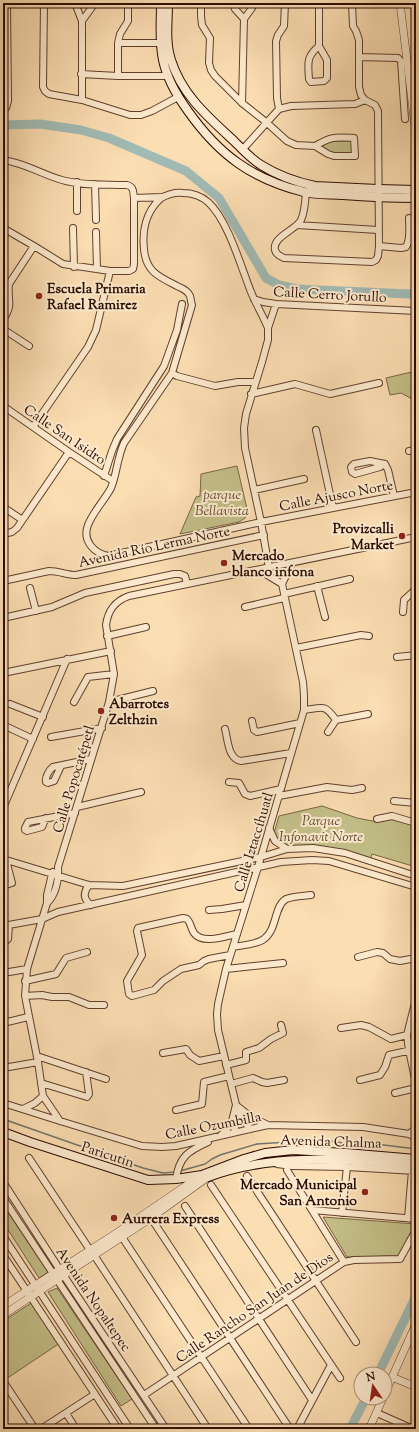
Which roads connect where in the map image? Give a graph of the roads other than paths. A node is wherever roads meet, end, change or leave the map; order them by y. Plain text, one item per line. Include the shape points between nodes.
1 (8, 3) edge
2 (44, 3) edge
3 (75, 3) edge
4 (95, 3) edge
5 (128, 3) edge
6 (161, 3) edge
7 (168, 3) edge
8 (201, 3) edge
9 (233, 3) edge
10 (254, 3) edge
11 (285, 3) edge
12 (319, 3) edge
13 (352, 3) edge
14 (400, 3) edge
15 (244, 19) junction
16 (5, 21) edge
17 (82, 22) junction
18 (118, 43) junction
19 (164, 43) junction
20 (319, 46) junction
21 (360, 57) junction
22 (81, 74) junction
23 (118, 76) junction
24 (167, 76) junction
25 (178, 97) junction
26 (82, 100) junction
27 (365, 100) junction
28 (242, 103) junction
29 (5, 109) edge
30 (279, 109) junction
31 (201, 110) junction
32 (192, 117) junction
33 (405, 119) dead end
34 (266, 122) junction
35 (315, 146) junction
36 (243, 149) junction
37 (416, 155) edge
38 (3, 160) edge
39 (260, 164) junction
40 (256, 174) junction
41 (77, 182) junction
42 (95, 184) junction
43 (416, 190) edge
44 (306, 192) junction
45 (378, 193) junction
46 (162, 197) junction
47 (134, 198) junction
48 (416, 198) edge
49 (77, 210) dead end
50 (409, 218) dead end
51 (96, 220) dead end
52 (297, 225) junction
53 (3, 228) edge
54 (73, 228) dead end
55 (378, 230) junction
56 (96, 232) dead end
57 (34, 246) junction
58 (379, 246) junction
59 (74, 266) junction
60 (97, 270) junction
61 (110, 271) junction
62 (254, 299) junction
63 (182, 304) dead end
64 (276, 304) junction
65 (416, 311) edge
66 (3, 320) edge
67 (268, 328) junction
68 (3, 329) edge
69 (28, 346) dead end
70 (172, 373) junction
71 (255, 382) junction
72 (379, 383) dead end
73 (251, 394) junction
74 (143, 399) junction
75 (150, 405) junction
76 (3, 406) edge
77 (33, 427) junction
78 (316, 430) dead end
79 (416, 450) edge
80 (409, 451) dead end
81 (69, 452) junction
82 (385, 464) junction
83 (104, 476) junction
84 (304, 479) dead end
85 (113, 481) junction
86 (254, 490) junction
87 (416, 492) edge
88 (394, 496) junction
89 (3, 507) edge
90 (333, 508) junction
91 (21, 519) junction
92 (261, 522) junction
93 (3, 534) edge
94 (264, 535) junction
95 (416, 537) edge
96 (292, 563) junction
97 (269, 568) junction
98 (259, 570) junction
99 (350, 579) dead end
100 (3, 581) edge
101 (187, 584) junction
102 (282, 584) junction
103 (317, 586) junction
104 (30, 588) dead end
105 (416, 589) edge
106 (284, 596) junction
107 (245, 607) dead end
108 (36, 611) junction
109 (403, 612) dead end
110 (325, 617) dead end
111 (3, 618) edge
112 (146, 627) dead end
113 (108, 636) junction
114 (369, 636) dead end
115 (296, 648) junction
116 (111, 651) junction
117 (416, 655) edge
118 (397, 657) dead end
119 (67, 659) junction
120 (3, 673) edge
121 (114, 674) junction
122 (153, 691) dead end
123 (74, 702) dead end
124 (109, 702) junction
125 (10, 704) dead end
126 (304, 710) junction
127 (368, 714) dead end
128 (42, 717) junction
129 (336, 720) junction
130 (252, 721) dead end
131 (300, 723) junction
132 (3, 725) edge
133 (102, 728) junction
134 (225, 729) dead end
135 (328, 732) dead end
136 (51, 737) dead end
137 (33, 739) junction
138 (292, 753) junction
139 (91, 759) junction
140 (61, 766) junction
141 (229, 782) dead end
142 (362, 788) dead end
143 (281, 789) junction
144 (141, 792) dead end
145 (279, 796) junction
146 (394, 801) dead end
147 (416, 803) edge
148 (3, 808) edge
149 (76, 810) junction
150 (46, 818) dead end
151 (377, 819) dead end
152 (416, 823) edge
153 (269, 828) junction
154 (287, 849) junction
155 (261, 857) junction
156 (4, 860) edge
157 (58, 867) junction
158 (258, 867) junction
159 (52, 874) junction
160 (59, 875) junction
161 (416, 876) edge
162 (89, 885) junction
163 (3, 886) edge
164 (416, 887) edge
165 (311, 895) dead end
166 (47, 903) junction
167 (91, 905) junction
168 (246, 905) junction
169 (209, 910) dead end
170 (58, 912) junction
171 (42, 919) junction
172 (6, 926) edge
173 (237, 934) junction
174 (3, 941) edge
175 (233, 947) junction
176 (88, 952) dead end
177 (230, 955) junction
178 (358, 957) dead end
179 (416, 958) edge
180 (283, 963) dead end
181 (27, 969) junction
182 (226, 969) junction
183 (3, 973) edge
184 (25, 981) junction
185 (25, 996) junction
186 (416, 1000) edge
187 (104, 1005) dead end
188 (28, 1017) junction
189 (3, 1023) edge
190 (282, 1025) dead end
191 (341, 1028) dead end
192 (407, 1035) junction
193 (416, 1049) edge
194 (409, 1050) junction
195 (163, 1053) dead end
196 (224, 1056) junction
197 (37, 1059) junction
198 (226, 1065) junction
199 (3, 1068) edge
200 (86, 1072) junction
201 (229, 1076) junction
202 (106, 1079) dead end
203 (284, 1080) dead end
204 (360, 1080) dead end
205 (41, 1083) junction
206 (231, 1084) junction
207 (416, 1084) edge
208 (416, 1088) edge
209 (395, 1093) dead end
210 (43, 1096) junction
211 (3, 1103) edge
212 (236, 1105) junction
213 (24, 1109) junction
214 (176, 1110) dead end
215 (238, 1113) junction
216 (60, 1122) junction
217 (268, 1125) junction
218 (416, 1128) edge
219 (251, 1129) junction
220 (3, 1132) edge
221 (234, 1132) junction
222 (409, 1134) junction
223 (218, 1138) junction
224 (416, 1138) edge
225 (29, 1158) dead end
226 (416, 1159) edge
227 (270, 1162) junction
228 (347, 1166) junction
229 (415, 1169) edge
230 (287, 1170) dead end
231 (176, 1173) junction
232 (247, 1176) dead end
233 (207, 1179) junction
234 (3, 1182) edge
235 (3, 1198) edge
236 (185, 1206) dead end
237 (312, 1210) junction
238 (342, 1213) junction
239 (151, 1218) junction
240 (408, 1218) junction
241 (416, 1218) edge
242 (416, 1230) edge
243 (120, 1234) junction
244 (3, 1236) edge
245 (92, 1253) junction
246 (3, 1255) edge
247 (344, 1262) junction
248 (61, 1272) junction
249 (54, 1277) junction
250 (316, 1281) junction
251 (38, 1288) junction
252 (29, 1294) junction
253 (288, 1300) junction
254 (3, 1306) edge
255 (3, 1314) edge
256 (260, 1319) junction
257 (416, 1324) edge
258 (230, 1338) junction
259 (356, 1342) dead end
260 (202, 1357) junction
261 (331, 1365) junction
262 (393, 1375) edge
263 (173, 1376) junction
264 (393, 1377) edge
265 (340, 1378) dead end
266 (3, 1381) edge
267 (416, 1387) edge
268 (95, 1394) junction
269 (144, 1395) junction
270 (312, 1400) junction
271 (380, 1406) edge
272 (66, 1413) junction
273 (377, 1413) junction
274 (35, 1429) edge
275 (41, 1429) edge
276 (76, 1429) edge
277 (118, 1429) edge
278 (130, 1429) edge
279 (156, 1429) edge
280 (166, 1429) edge
281 (208, 1429) edge
282 (249, 1429) edge
283 (290, 1429) edge
284 (297, 1429) edge
285 (369, 1429) edge
286 (414, 1429) edge

1 - 16 street
2 - 26 street via 44,91
3 - 17 street
4 - 17 street
5 - 18 street via 128,21
6 - 19 main road
7 - 19 main road
8 - 28 street via 202,25 210,38 211,70
9 - 15 street
10 - 15 street
11 - 30 street via 284,26 276,41
12 - 20 street
13 - 21 street via 352,20 359,40
14 - 37 street via 415,126
15 - 28 street
16 - 29 street via 8,101
17 - 22 street
18 - 19 street
18 - 23 street
19 - 24 main road via 163,61
19 - 31 main road via 180,82
20 - 20 street via 327,60 327,78 324,81 311,82 308,59
21 - 27 street via 359,87
21 - 33 street via 398,58 401,61
22 - 23 street
22 - 26 street
23 - 24 street
24 - 25 main road
25 - 26 street via 141,115 130,115
25 - 32 main road
27 - 30 street via 355,104 291,106
27 - 45 street via 375,105 378,111
28 - 34 street
30 - 34 street
31 - 32 main road
31 - 36 main road
32 - 40 main road via 224,153
34 - 35 street via 287,142
34 - 36 street
35 - 35 street via 327,138 354,138 355,156 334,156
36 - 39 main road
38 - 41 street via 17,162 62,180
39 - 40 main road
39 - 45 main road via 305,184
40 - 44 main road
41 - 42 street
41 - 49 street
42 - 47 street via 131,186
42 - 51 street
43 - 45 main road
44 - 45 main road
44 - 52 street via 301,221
45 - 48 main road
45 - 55 street
46 - 47 street
46 - 62 street, Calle Cerro Jorullo via 180,192 196,195 208,202 219,215 229,234
46 - 70 street, Calle Ajusco Norte via 148,214 145,259 157,276 186,290 192,305
47 - 61 street via 133,269
50 - 58 street via 406,247
52 - 55 street
52 - 58 street via 276,241 275,251 279,256 372,262 378,256
53 - 57 street
54 - 59 street
55 - 58 street
56 - 60 street
57 - 59 street via 63,264
57 - 66 street via 9,284 10,305
59 - 60 street
60 - 61 street
61 - 77 street via 96,330 88,347
62 - 64 street, Calle Cerro Jorullo
62 - 67 street
63 - 74 street via 177,330 164,366
64 - 65 street, Calle Cerro Jorullo
64 - 67 street
67 - 71 street via 268,340
68 - 69 street
70 - 71 street via 215,386
70 - 75 street, Calle Ajusco Norte
71 - 73 street
72 - 73 street via 330,394 295,384
73 - 86 street via 244,435
74 - 75 street
74 - 83 street via 117,439
75 - 85 street, Calle Ajusco Norte via 121,450
76 - 77 street, Calle San Isidro
77 - 81 street, Calle San Isidro
78 - 90 street
79 - 80 street
81 - 83 street, Calle San Isidro
81 - 91 street
82 - 82 street via 370,461 351,467 355,474
82 - 88 street
83 - 85 street, Calle San Isidro
84 - 86 street
85 - 92 street, Calle Ajusco Norte via 88,525 86,536 90,546 100,554 108,556
86 - 92 street
87 - 88 street, Calle Ajusco Norte
88 - 90 street, Calle Ajusco Norte
89 - 91 street
90 - 92 street, Calle Ajusco Norte
91 - 93 street via 17,528
92 - 94 street
94 - 97 street
94 - 100 street, Avenida Río Lerma Norte via 76,575 49,571
95 - 96 street, Calle Popocatépetl
96 - 97 street, Calle Popocatépetl
96 - 102 street
97 - 98 street, Calle Popocatépetl
98 - 101 street, Calle Popocatépetl
98 - 102 street
99 - 103 street
101 - 108 street via 185,576 174,574 85,593
101 - 113 street, Calle Popocatépetl via 129,596 116,602 107,619
102 - 106 street, Calle Iztaccíhuatl
103 - 106 street
103 - 110 street
104 - 108 street
105 - 109 street via 404,600
106 - 107 street
106 - 115 street, Calle Iztaccíhuatl
108 - 111 street
112 - 113 street
113 - 116 street, Calle Popocatépetl
114 - 115 street via 361,635
115 - 126 street, Calle Iztaccíhuatl
116 - 119 street
116 - 121 street, Calle Popocatépetl
117 - 118 street
119 - 120 street
119 - 128 street
121 - 123 street via 88,677
121 - 124 street, Calle Popocatépetl
122 - 124 street
124 - 133 street, Calle Popocatépetl
125 - 128 street
126 - 129 street via 324,707
126 - 131 street, Calle Iztaccíhuatl
127 - 129 street
128 - 137 street
129 - 135 street
130 - 131 street via 254,730 258,732
131 - 138 street, Calle Iztaccíhuatl
132 - 137 street
133 - 136 street
133 - 139 street, Calle Popocatépetl
134 - 138 street via 232,757 236,760
137 - 148 street
138 - 143 street, Calle Iztaccíhuatl
139 - 140 street
139 - 149 street, Calle Popocatépetl
140 - 140 street via 51,768 46,782 54,781
141 - 143 street via 239,783 245,794 250,796
142 - 145 street via 352,790 327,787
143 - 145 street, Calle Iztaccíhuatl
144 - 149 street
145 - 153 street, Calle Iztaccíhuatl
146 - 147 street
149 - 150 street
149 - 157 street, Calle Popocatépetl
151 - 152 street via 392,816
153 - 154 street via 275,840
153 - 155 street, Calle Iztaccíhuatl
154 - 155 street
154 - 161 street via 313,848 345,853
155 - 158 street, Calle Iztaccíhuatl
155 - 162 street via 123,886
156 - 159 street
156 - 163 street via 12,883
157 - 159 street, Calle Popocatépetl
157 - 160 street, Calle Popocatépetl
158 - 164 street via 281,862 329,861
158 - 167 street
158 - 168 street, Calle Iztaccíhuatl
159 - 160 street
159 - 166 street, Calle Popocatépetl
160 - 162 street
160 - 166 street, Calle Popocatépetl via 52,898
162 - 167 street via 84,896
165 - 175 street via 288,898 282,902 271,932 265,938
166 - 170 street
166 - 171 street, Calle Popocatépetl
167 - 170 street
168 - 169 street
168 - 173 street, Calle Iztaccíhuatl
170 - 171 street
171 - 172 street
171 - 181 street, Calle Popocatépetl
172 - 174 street via 8,938
173 - 175 street, Calle Iztaccíhuatl
173 - 177 street via 206,940 199,938 190,922 183,918 138,928 142,955 127,981 129,994 132,996 153,991 181,969
175 - 177 street, Calle Iztaccíhuatl
176 - 184 street via 66,958 56,974
177 - 182 street, Calle Iztaccíhuatl
178 - 179 street via 377,952 400,961
180 - 182 street
181 - 183 street
181 - 184 street, Calle Popocatépetl
182 - 196 street, Calle Iztaccíhuatl via 216,1014
184 - 185 street, Calle Popocatépetl
185 - 187 street via 69,997 89,1005
185 - 188 street, Calle Popocatépetl
186 - 192 street
188 - 189 street
188 - 197 street, Calle Popocatépetl
190 - 198 street via 283,1033 259,1048 246,1052 246,1060
191 - 192 street via 361,1025 391,1039
192 - 194 street
193 - 194 street
194 - 204 street via 390,1055 380,1075
194 - 207 street
195 - 196 street via 186,1049 199,1061
196 - 198 street, Calle Iztaccíhuatl
197 - 199 street
197 - 200 street
197 - 205 street, Calle Popocatépetl
198 - 201 street, Calle Iztaccíhuatl
200 - 202 street
200 - 205 street via 89,1094 87,1098
201 - 206 street, Calle Iztaccíhuatl
201 - 214 street via 204,1082 202,1104
203 - 206 street via 267,1083 253,1078
205 - 210 street, Calle Popocatépetl
206 - 212 street, Calle Iztaccíhuatl
208 - 209 street
210 - 213 street
210 - 216 street, Calle Popocatépetl
211 - 213 street, Calle Ozumbilla
212 - 215 street, Calle Iztaccíhuatl
212 - 217 street
212 - 223 street, Calle Iztaccíhuatl via 231,1124
213 - 216 street, Calle Ozumbilla
215 - 219 street, Calle Iztaccíhuatl
215 - 221 street, Calle Iztaccíhuatl
216 - 223 street, Calle Ozumbilla via 142,1146 176,1146
217 - 219 street, Calle Ozumbilla
217 - 222 street, Calle Ozumbilla via 363,1127
218 - 222 street
219 - 221 street, Calle Ozumbilla
220 - 231 main road, Paricutin via 148,1180
221 - 223 street, Calle Ozumbilla
222 - 224 street
223 - 231 street via 191,1150 182,1159
225 - 245 street
226 - 233 main road, Avenida Chalma via 293,1150 244,1158
227 - 228 street via 292,1166
227 - 229 main road, Avenida Chalma via 370,1161
227 - 233 main road, Avenida Chalma
228 - 229 street
228 - 238 street
229 - 240 street
230 - 237 street
231 - 233 main road, Paricutin
232 - 250 street
233 - 239 street
233 - 243 street
233 - 253 street
234 - 248 street, Avenida Nopaltepec
235 - 249 street
236 - 256 street
237 - 238 street
237 - 247 street
238 - 240 street
239 - 243 street
239 - 258 street
240 - 241 street
242 - 247 street, Calle Rancho San Juan de Dios via 400,1259
243 - 245 street
243 - 260 street
244 - 251 street
245 - 248 street
245 - 263 street
246 - 252 street
247 - 250 street, Calle Rancho San Juan de Dios
248 - 249 street
248 - 269 street, Avenida Nopaltepec
249 - 251 street
249 - 279 street
250 - 253 street, Calle Rancho San Juan de Dios
250 - 259 street
251 - 252 street
251 - 278 street
252 - 254 street
252 - 255 street
252 - 268 street
253 - 256 street, Calle Rancho San Juan de Dios
253 - 261 street
256 - 258 street, Calle Rancho San Juan de Dios
256 - 270 street
257 - 262 street
258 - 260 street, Calle Rancho San Juan de Dios
258 - 283 street
260 - 263 street, Calle Rancho San Juan de Dios
260 - 282 street
261 - 265 street
261 - 270 street
263 - 269 street, Calle Rancho San Juan de Dios
263 - 281 street
264 - 267 street
266 - 274 street
268 - 272 street
268 - 277 street
269 - 280 street, Avenida Nopaltepec
270 - 284 street
271 - 273 street
272 - 275 street
272 - 276 street
273 - 285 street
273 - 286 street

